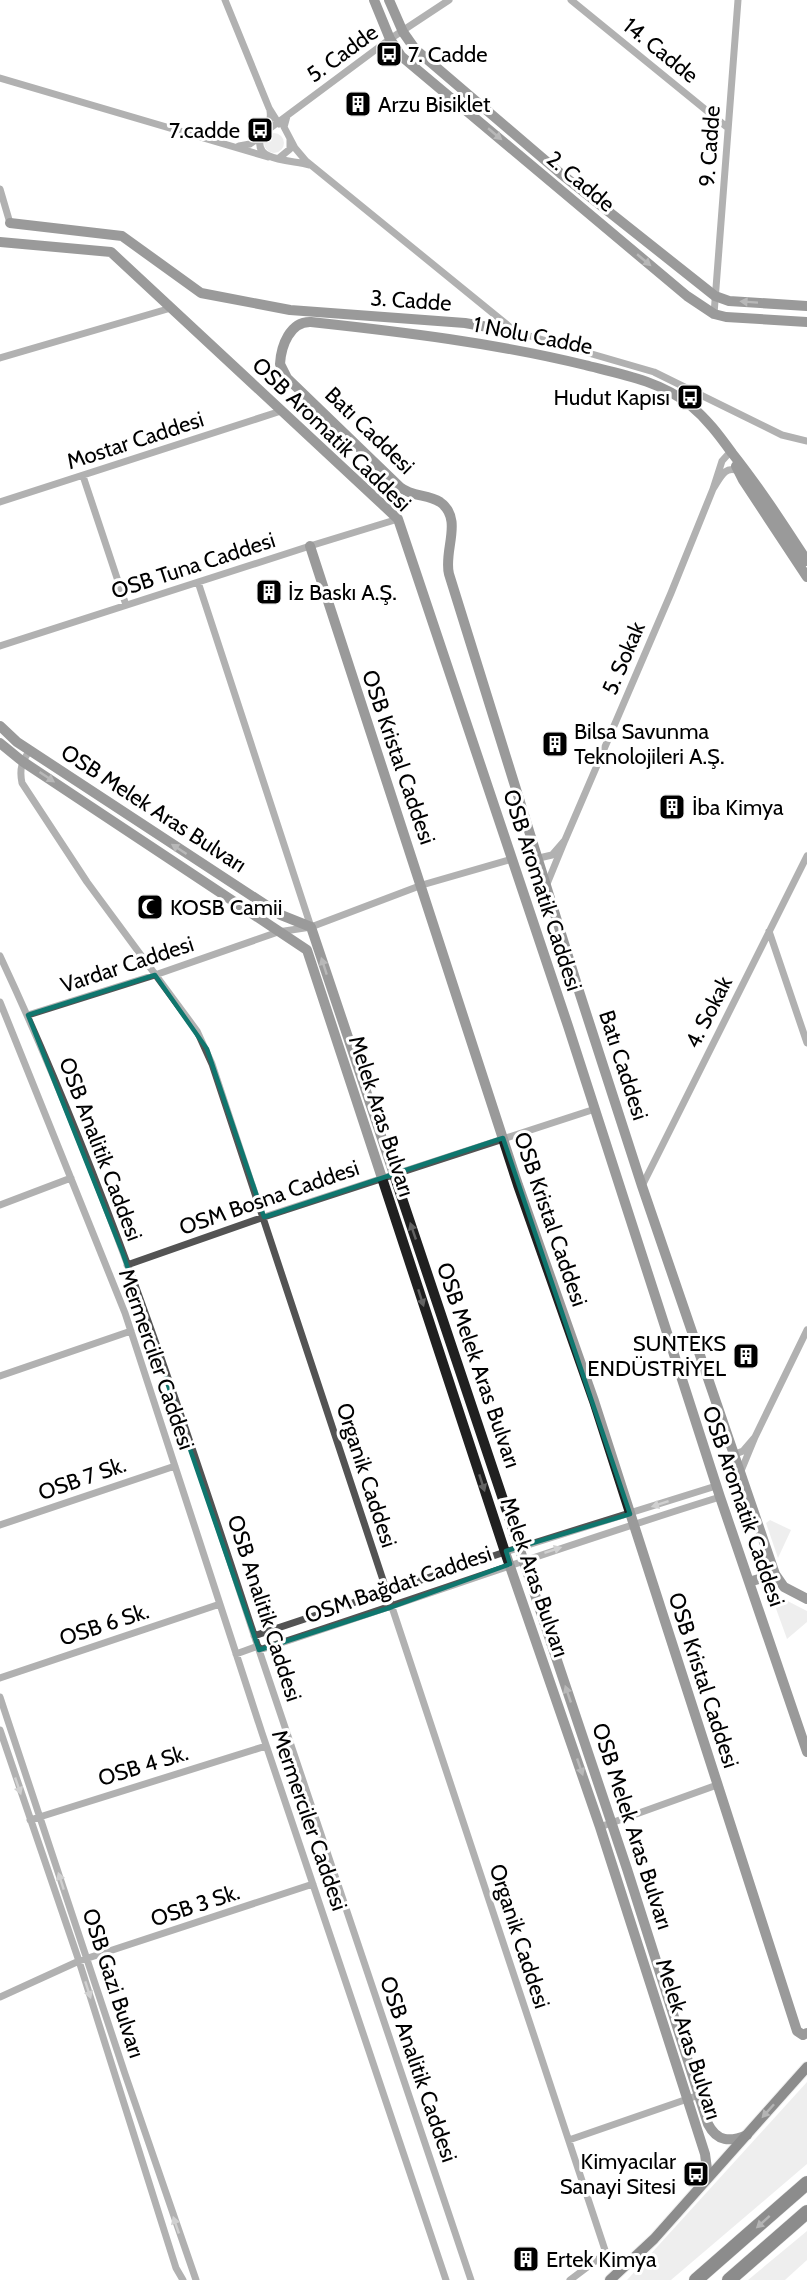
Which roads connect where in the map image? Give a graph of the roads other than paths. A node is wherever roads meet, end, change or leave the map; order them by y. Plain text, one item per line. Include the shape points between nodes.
1 (225, 0) edge
2 (374, 0) edge
3 (389, 0) edge
4 (449, 0) edge
5 (571, 0) edge
6 (738, 0) edge
7 (403, 32) junction
8 (390, 39) junction
9 (0, 78) edge
10 (269, 108) junction
11 (287, 116) junction
12 (278, 122) junction
13 (728, 128) junction
14 (264, 133) junction
15 (289, 136) junction
16 (228, 145) junction
17 (271, 158) junction
18 (324, 175) junction
19 (0, 189) edge
20 (10, 223) joint
21 (0, 242) edge
22 (715, 296) junction
23 (807, 306) edge
24 (171, 308) junction
25 (714, 314) junction
26 (807, 322) edge
27 (516, 332) junction
28 (281, 353) joint
29 (0, 358) edge
30 (638, 366) junction
31 (657, 385) junction
32 (281, 411) junction
33 (807, 441) edge
34 (731, 451) junction
35 (738, 471) junction
36 (83, 476) junction
37 (713, 489) junction
38 (0, 502) edge
39 (398, 519) junction
40 (310, 546) junction
41 (807, 561) edge
42 (807, 577) edge
43 (198, 582) junction
44 (126, 605) junction
45 (0, 646) edge
46 (0, 726) edge
47 (0, 743) edge
48 (30, 750) junction
49 (22, 761) junction
50 (124, 813) junction
51 (117, 824) junction
52 (565, 840) junction
53 (807, 856) edge
54 (539, 858) junction
55 (512, 859) junction
56 (547, 884) junction
57 (422, 885) junction
58 (311, 927) junction
59 (769, 931) junction
60 (278, 932) junction
61 (0, 956) edge
62 (155, 975) junction
63 (0, 1002) edge
64 (28, 1015) junction
65 (807, 1043) edge
66 (595, 1109) junction
67 (503, 1138) junction
68 (393, 1174) junction
69 (71, 1178) junction
70 (381, 1178) junction
71 (642, 1186) junction
72 (0, 1205) edge
73 (264, 1217) junction
74 (127, 1265) junction
75 (807, 1329) edge
76 (131, 1331) junction
77 (0, 1376) edge
78 (755, 1437) junction
79 (734, 1455) junction
80 (175, 1466) junction
81 (740, 1473) junction
82 (718, 1492) junction
83 (631, 1519) junction
84 (0, 1525) edge
85 (519, 1547) junction
86 (505, 1552) junction
87 (523, 1560) junction
88 (510, 1564) junction
89 (775, 1574) junction
90 (750, 1582) junction
91 (387, 1592) junction
92 (807, 1599) edge
93 (220, 1604) junction
94 (392, 1607) junction
95 (254, 1636) junction
96 (258, 1648) junction
97 (236, 1654) junction
98 (0, 1678) edge
99 (0, 1697) edge
100 (0, 1730) edge
101 (266, 1746) junction
102 (17, 1751) junction
103 (807, 1752) edge
104 (4, 1755) edge
105 (717, 1785) junction
106 (40, 1816) junction
107 (30, 1820) junction
108 (612, 1822) junction
109 (600, 1827) junction
110 (313, 1884) junction
111 (87, 1958) junction
112 (79, 1961) junction
113 (0, 1997) edge
114 (807, 2033) edge
115 (807, 2067) edge
116 (699, 2095) junction
117 (687, 2099) junction
118 (747, 2135) junction
119 (569, 2140) junction
120 (807, 2183) edge
121 (696, 2192) junction
122 (807, 2212) edge
123 (183, 2280) edge
124 (196, 2280) edge
125 (446, 2280) edge
126 (471, 2280) edge
127 (570, 2280) edge
128 (610, 2280) edge
129 (696, 2280) edge
130 (729, 2280) edge

1 - 10 street
2 - 8 street, 2. Cadde
3 - 7 street, 2. Cadde
4 - 7 street, 5. Cadde
5 - 13 street, 14. Cadde
6 - 13 street, 9. Cadde
7 - 8 street, 5. Cadde
7 - 22 street, 2. Cadde via 415,49 560,173
8 - 11 street, 5. Cadde
8 -> 25 street, 2. Cadde via 401,56 687,296
9 - 16 street
10 - 11 street via 277,116
10 - 12 street
10 - 14 street via 270,121
11 - 12 street, 5. Cadde
11 - 15 street via 284,123
12 - 14 street, 5. Cadde
12 - 15 street
13 - 22 street, 9. Cadde
14 - 15 street via 279,128
14 - 16 street via 245,146
14 - 17 street via 261,150
15 - 17 street via 287,153
15 - 18 street via 306,161
16 - 17 street
17 - 18 street via 299,162
18 - 27 street
19 - 20 street
20 - 27 street, 3. Cadde via 122,236 201,293 290,310 465,323
21 - 24 street, OSB Aromatik Caddesi via 111,252
23 -> 22 street, 2. Cadde via 729,301
22 - 25 street, 9. Cadde
24 - 29 street
24 - 32 street, OSB Aromatik Caddesi
25 - 26 street, 2. Cadde
27 - 30 street, 3. Cadde
28 - 31 street, 1 Nolu Cadde via 293,328 311,322 505,348
28 - 54 street, Batı Caddesi via 280,368 287,378 400,487 439,502 448,511 452,531 448,568
30 - 31 street
30 - 33 street, 3. Cadde via 782,435
31 - 34 street, 1 Nolu Cadde via 697,411
32 - 36 street, Mostar Caddesi
32 - 39 street, OSB Aromatik Caddesi
34 - 35 street
34 - 37 street, 5. Sokak via 721,463
34 - 41 street, 1 Nolu Cadde
35 - 37 street, 5. Sokak via 726,470
35 - 42 street
36 - 38 street, Mostar Caddesi
36 - 44 street
37 - 52 street, 5. Sokak
39 - 40 street, OSB Tuna Caddesi
39 - 55 street, OSB Aromatik Caddesi
40 - 43 street, OSB Tuna Caddesi
40 - 57 street, OSB Kristal Caddesi
43 - 44 street, OSB Tuna Caddesi
43 - 58 street
44 - 45 street, OSB Tuna Caddesi
46 - 48 street, OSB Melek Aras Bulvarı
47 - 49 street, Melek Aras Bulvarı
48 - 49 street
48 - 50 street, OSB Melek Aras Bulvarı
49 -> 51 street, Melek Aras Bulvarı
49 - 62 street, Organik Caddesi via 22,783
50 - 51 street
58 -> 50 street, OSB Melek Aras Bulvarı via 281,915
51 - 60 street, Melek Aras Bulvarı
52 - 54 street, 5. Sokak via 552,855
52 - 56 street, 5. Sokak
53 - 59 street, 4. Sokak
54 - 56 street, Batı Caddesi
55 - 57 street, Vardar Caddesi
55 - 66 street, OSB Aromatik Caddesi
56 - 71 street, Batı Caddesi
57 - 58 street, Vardar Caddesi
57 - 67 street, OSB Kristal Caddesi
58 - 60 street, Vardar Caddesi
68 -> 58 street, OSB Melek Aras Bulvarı
59 - 65 street
59 - 71 street, 4. Sokak
60 - 62 street, Vardar Caddesi
60 - 70 street, Melek Aras Bulvarı via 307,950
61 - 64 street, OSB Analitik Caddesi
62 - 64 street, Vardar Caddesi
62 - 73 street, Organik Caddesi via 207,1049
63 - 69 street, Mermerciler Caddesi
64 - 74 street, OSB Analitik Caddesi
66 - 67 street, OSM Bosna Caddesi
66 - 82 street, OSB Aromatik Caddesi
67 - 68 street, OSM Bosna Caddesi
67 - 83 street, OSB Kristal Caddesi
68 - 70 street, OSM Bosna Caddesi
85 -> 68 street, OSB Melek Aras Bulvarı
69 - 72 street
69 - 76 street, Mermerciler Caddesi
70 - 73 street, OSM Bosna Caddesi
70 -> 86 street, Melek Aras Bulvarı
71 - 79 street, Batı Caddesi
73 - 74 street, OSM Bosna Caddesi
73 - 91 street, Organik Caddesi
74 - 95 street, OSB Analitik Caddesi via 198,1462
75 - 78 street
76 - 77 street
76 - 80 street, Mermerciler Caddesi
78 - 79 street
78 - 81 street
79 - 81 street, Batı Caddesi
80 - 84 street, OSB 7 Sk.
80 - 93 street, Mermerciler Caddesi
81 - 89 street, Batı Caddesi
82 -> 83 street, OSM Bağdat Caddesi
82 - 83 street, OSM Bağdat Caddesi
82 - 90 street, OSB Aromatik Caddesi
83 - 85 street, OSM Bağdat Caddesi
87 -> 83 street, OSM Bağdat Caddesi
83 - 105 street, OSB Kristal Caddesi
85 - 86 street, OSM Bağdat Caddesi
85 - 87 street, OSB Melek Aras Bulvarı
86 - 88 street, Melek Aras Bulvarı
86 - 91 street, OSM Bağdat Caddesi
87 - 88 street, OSM Bağdat Caddesi
108 -> 87 street, OSB Melek Aras Bulvarı
88 - 94 street, OSM Bağdat Caddesi
88 -> 109 street, Melek Aras Bulvarı
89 - 90 street
89 - 92 street, Batı Caddesi via 784,1587
90 - 103 street, OSB Aromatik Caddesi
91 - 94 street, Organik Caddesi
91 - 95 street, OSM Bağdat Caddesi
93 - 97 street, Mermerciler Caddesi
93 - 98 street, OSB 6 Sk.
94 - 96 street, OSM Bağdat Caddesi
94 - 119 street, Organik Caddesi
95 - 96 street, OSB Analitik Caddesi
96 - 97 street, OSM Bağdat Caddesi
96 - 126 street, OSB Analitik Caddesi
97 - 101 street, Mermerciler Caddesi
99 - 102 street, OSB Gazi Bulvarı
100 - 104 street, OSB Gazi Bulvarı
101 - 106 street, OSB 4 Sk.
101 - 110 street, Mermerciler Caddesi
102 - 104 street
102 - 106 street, OSB Gazi Bulvarı
104 -> 107 street, OSB Gazi Bulvarı
105 - 108 street
105 - 114 street, OSB Kristal Caddesi via 797,2031
106 - 107 street, OSB 4 Sk.
111 -> 106 street, OSB Gazi Bulvarı
107 - 112 street, OSB Gazi Bulvarı
108 - 109 street
108 - 116 street, OSB Melek Aras Bulvarı
109 - 117 street, Melek Aras Bulvarı
110 - 111 street, OSB 3 Sk.
110 - 125 street, Mermerciler Caddesi
111 - 112 street, OSB 3 Sk.
124 -> 111 street, OSB Gazi Bulvarı
112 - 113 street, OSB 3 Sk.
112 -> 123 street, OSB Gazi Bulvarı
115 -> 118 main road
116 - 117 street
116 - 118 street, OSB Melek Aras Bulvarı via 708,2124 718,2138 736,2140
117 - 119 street
117 - 121 street, Melek Aras Bulvarı via 707,2169
118 - 121 main road
119 - 127 street, Organik Caddesi via 606,2253
120 -> 129 highway
121 - 128 main road
122 - 130 highway

